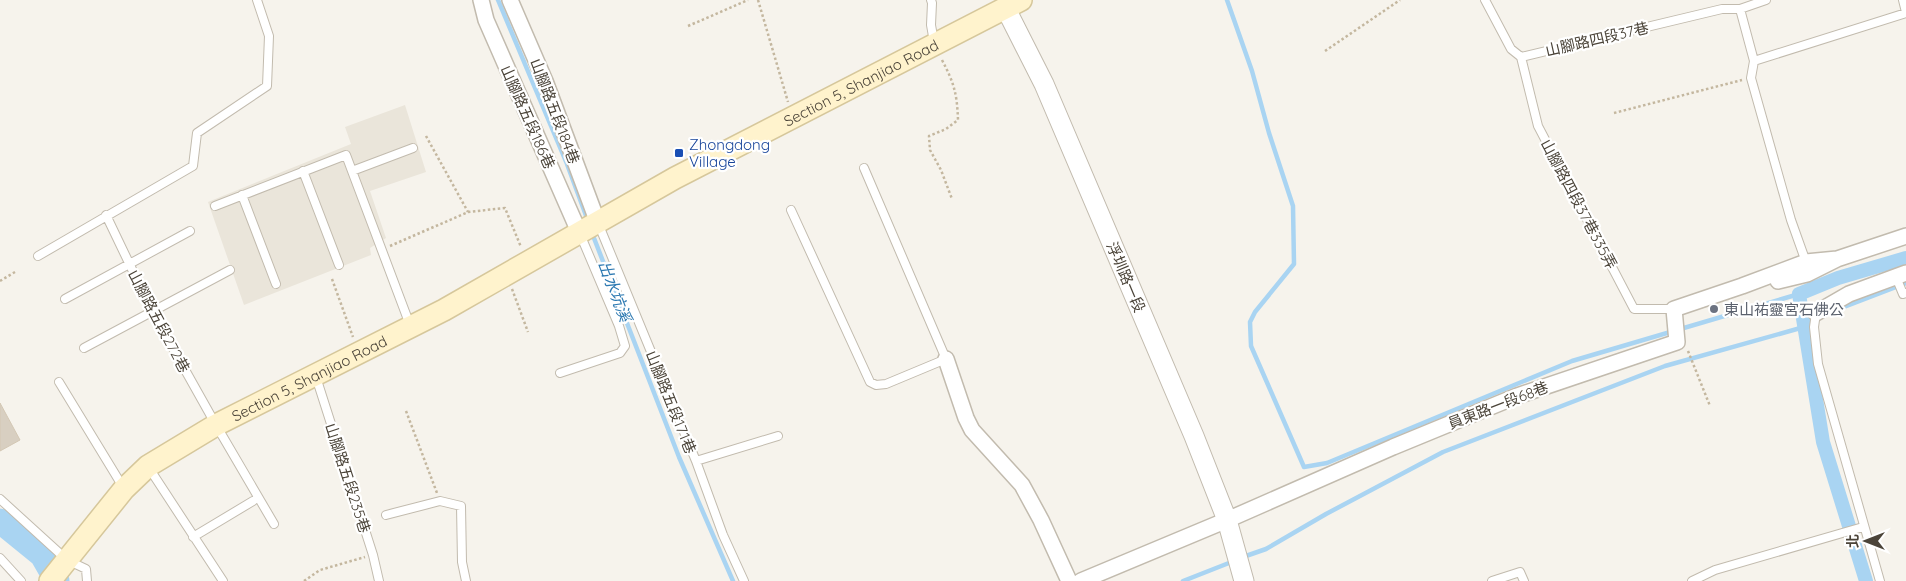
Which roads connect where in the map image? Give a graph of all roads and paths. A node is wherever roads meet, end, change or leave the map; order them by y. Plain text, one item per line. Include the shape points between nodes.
1 (257, 0) edge
2 (482, 0) edge
3 (510, 0) edge
4 (748, 0) edge
5 (758, 0) edge
6 (931, 0) edge
7 (1400, 0) edge
8 (1485, 0) edge
9 (1766, 0) edge
10 (1903, 0) edge
11 (1013, 4) edge
12 (1740, 9) junction
13 (1906, 13) edge
14 (688, 26) dead end
15 (934, 44) junction
16 (1325, 51) dead end
17 (1521, 57) junction
18 (1754, 62) junction
19 (1751, 78) junction
20 (1614, 113) dead end
21 (793, 117) junction
22 (426, 136) dead end
23 (413, 148) dead end
24 (864, 168) dead end
25 (303, 171) junction
26 (352, 171) junction
27 (242, 195) junction
28 (952, 199) dead end
29 (214, 206) dead end
30 (791, 210) dead end
31 (468, 212) junction
32 (106, 215) junction
33 (588, 228) junction
34 (190, 231) dead end
35 (1906, 236) edge
36 (382, 249) junction
37 (38, 256) dead end
38 (1837, 259) junction
39 (528, 262) junction
40 (1806, 262) junction
41 (129, 264) junction
42 (339, 265) dead end
43 (230, 270) dead end
44 (15, 272) dead end
45 (507, 274) junction
46 (1901, 275) edge
47 (332, 279) dead end
48 (0, 281) edge
49 (276, 284) dead end
50 (1742, 286) junction
51 (1904, 294) edge
52 (65, 300) dead end
53 (1674, 309) junction
54 (152, 312) junction
55 (1816, 313) joint
56 (410, 327) junction
57 (528, 332) dead end
58 (1677, 342) junction
59 (84, 348) dead end
60 (359, 353) junction
61 (946, 359) junction
62 (560, 373) dead end
63 (315, 375) junction
64 (59, 382) dead end
65 (1710, 406) dead end
66 (406, 411) dead end
67 (216, 425) junction
68 (778, 436) dead end
69 (696, 461) junction
70 (148, 466) junction
71 (124, 489) junction
72 (0, 499) edge
73 (254, 501) dead end
74 (440, 501) junction
75 (386, 515) dead end
76 (1227, 520) junction
77 (274, 524) dead end
78 (1863, 527) junction
79 (193, 537) junction
80 (373, 555) junction
81 (0, 558) edge
82 (67, 560) junction
83 (1240, 567) edge
84 (21, 581) edge
85 (50, 581) edge
86 (87, 581) edge
87 (223, 581) edge
88 (304, 581) edge
89 (379, 581) edge
90 (466, 581) edge
91 (744, 581) edge
92 (1069, 581) edge
93 (1081, 581) edge
94 (1492, 581) edge
95 (1524, 581) edge
96 (1692, 581) edge
97 (1880, 581) edge

1 - 32 lane via 268,36 266,86 197,133 193,166
2 - 33 street, 山腳路五段186巷 via 486,20
3 - 33 street, 山腳路五段184巷 via 545,81
4 - 14 path
5 - 21 path
6 - 15 lane
7 - 16 path
8 - 17 lane via 1511,49
9 - 12 lane, 山腳路四段37巷
10 - 13 lane
11 - 15 main road, Section 5, Shanjiao Road
11 - 76 street, 浮圳路一段
12 - 17 lane, 山腳路四段37巷 via 1722,9
12 - 18 lane
13 - 18 lane
15 - 21 main road, Section 5, Shanjiao Road
15 - 28 path via 954,83 957,98 958,120 929,136 930,150
17 - 53 lane, 山腳路四段37巷335弄 via 1538,126 1634,309
18 - 19 lane
19 - 20 path
19 - 40 lane
21 - 33 main road, Section 5, Shanjiao Road via 675,178
22 - 31 path
23 - 26 lane
24 - 61 lane
25 - 26 lane via 346,155
25 - 27 lane
25 - 42 lane
26 - 36 lane
27 - 29 lane
27 - 49 lane
30 - 61 lane via 870,382 886,384
31 - 36 path
31 - 39 path via 505,208
32 - 37 lane
32 - 41 lane, 山腳路五段272巷
33 - 39 main road, Section 5, Shanjiao Road
33 - 62 lane via 625,346 620,353
33 - 69 lane, 山腳路五段171巷
34 - 41 lane
35 - 38 street
36 - 56 lane
38 - 40 street
38 - 50 street via 1807,274 1755,288
39 - 45 main road, Section 5, Shanjiao Road
40 - 50 street
41 - 52 lane
41 - 54 lane, 山腳路五段272巷
43 - 54 lane
44 - 48 path
45 - 56 main road, Section 5, Shanjiao Road
45 - 57 path
46 - 51 lane
46 - 55 street via 1849,294
47 - 60 path
50 - 53 street
53 - 58 street
54 - 59 lane
54 - 67 lane, 山腳路五段272巷
55 - 78 lane via 1814,327 1818,364
56 - 60 main road, Section 5, Shanjiao Road
58 - 65 path via 1687,349
58 - 76 street, 員東路一段68巷 via 1517,396
60 - 63 main road, Section 5, Shanjiao Road
61 - 92 street via 972,430 1022,485
63 - 67 main road, Section 5, Shanjiao Road
63 - 80 lane, 山腳路五段235巷
64 - 71 lane
66 - 74 path
67 - 70 main road, Section 5, Shanjiao Road
67 - 77 lane, 山腳路五段272巷
68 - 69 lane
69 - 91 lane, 山腳路五段171巷
70 - 71 main road, Section 5, Shanjiao Road
70 - 79 lane
71 - 82 main road, Section 5, Shanjiao Road
72 - 82 lane
73 - 79 lane
74 - 75 lane
74 - 90 lane via 461,506 462,562
76 - 83 street, 浮圳路一段
76 - 93 street, 員東路一段68巷
78 - 96 lane via 1715,570
78 - 97 lane
79 - 87 lane
80 - 88 path via 320,570
80 - 89 lane, 山腳路五段235巷
81 - 84 lane
82 - 85 main road, Section 5, Shanjiao Road
82 - 86 lane via 86,569
94 - 95 lane via 1520,572

